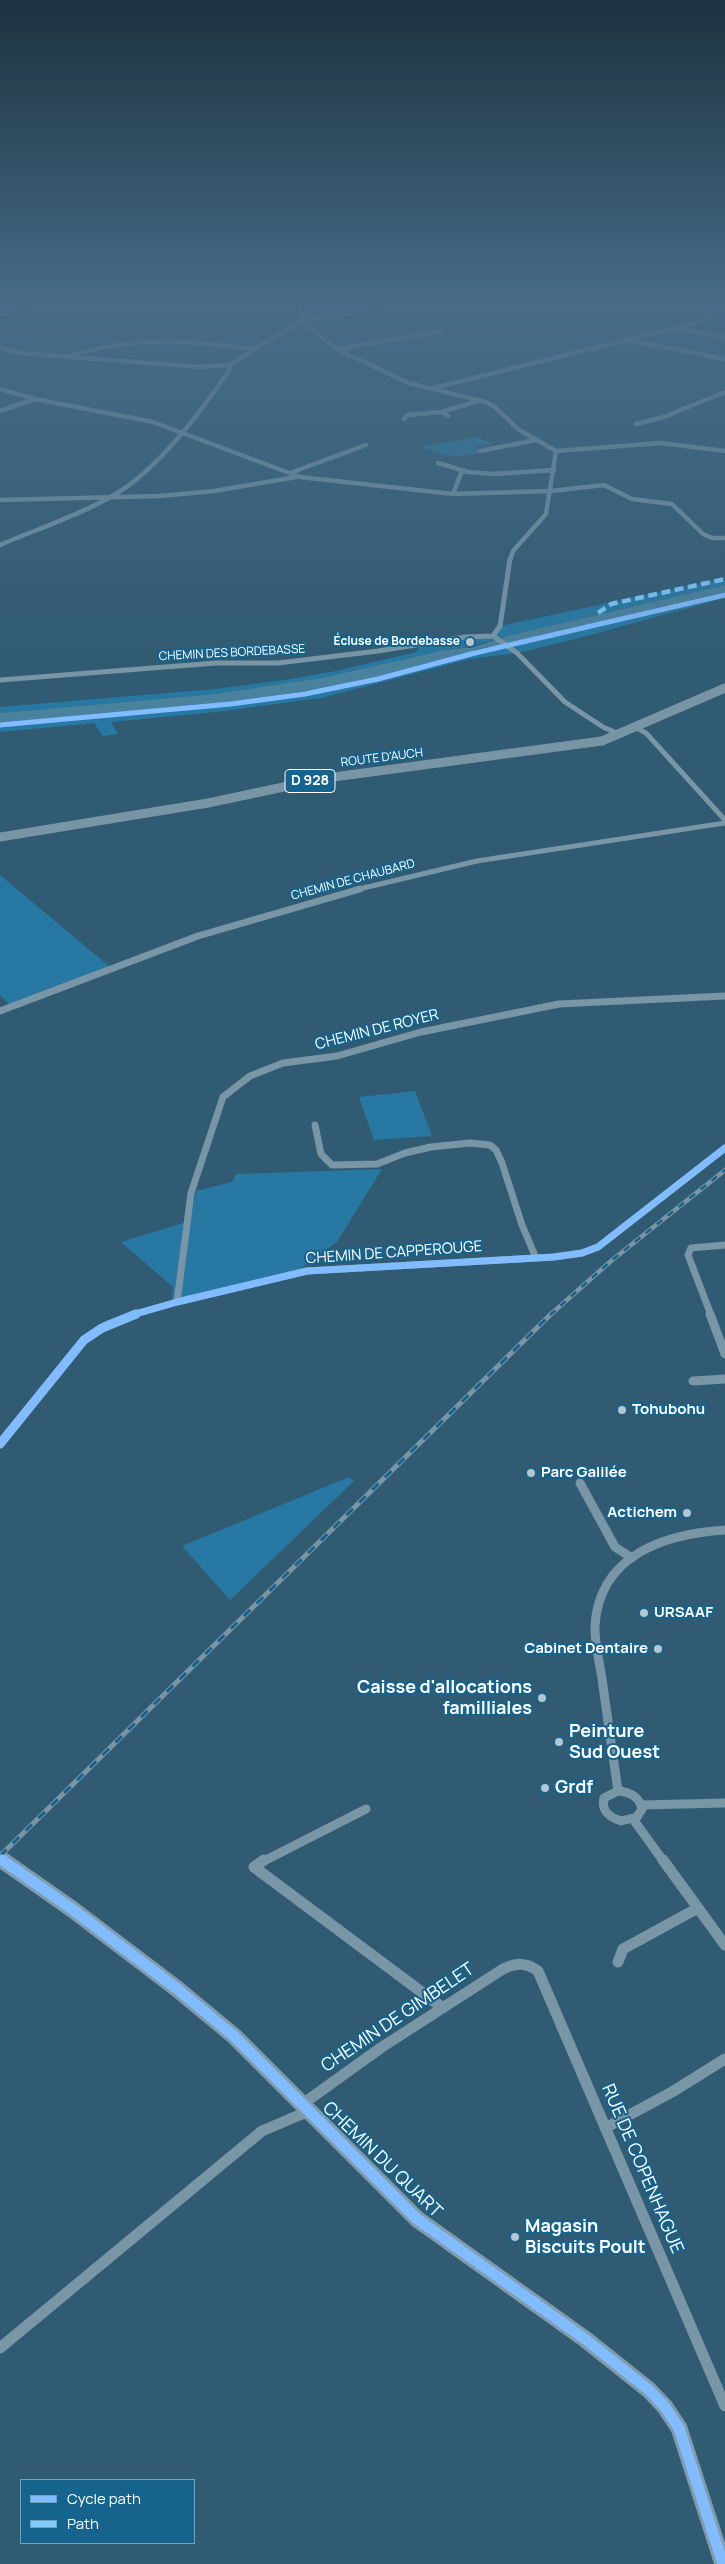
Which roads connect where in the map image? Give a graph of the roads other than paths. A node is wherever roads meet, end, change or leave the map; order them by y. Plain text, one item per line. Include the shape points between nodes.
1 (151, 423) edge
2 (188, 423) edge
3 (511, 423) edge
4 (642, 423) edge
5 (636, 424) dead end
6 (180, 431) junction
7 (536, 440) junction
8 (366, 445) dead end
9 (480, 451) dead end
10 (556, 451) junction
11 (725, 451) edge
12 (438, 463) dead end
13 (554, 470) junction
14 (465, 472) junction
15 (290, 473) junction
16 (300, 477) junction
17 (550, 491) junction
18 (454, 494) junction
19 (0, 500) edge
20 (102, 501) junction
21 (725, 538) edge
22 (0, 545) edge
23 (494, 637) junction
24 (0, 680) edge
25 (725, 688) edge
26 (638, 728) junction
27 (621, 735) junction
28 (725, 822) edge
29 (0, 837) edge
30 (725, 996) edge
31 (0, 1011) edge
32 (315, 1126) dead end
33 (725, 1148) edge
34 (725, 1245) edge
35 (536, 1258) junction
36 (177, 1302) junction
37 (725, 1354) edge
38 (725, 1379) edge
39 (693, 1381) dead end
40 (0, 1444) edge
41 (580, 1483) dead end
42 (725, 1530) edge
43 (632, 1558) junction
44 (618, 1791) junction
45 (725, 1803) edge
46 (642, 1805) junction
47 (366, 1809) dead end
48 (633, 1819) junction
49 (0, 1859) edge
50 (698, 1908) junction
51 (725, 1945) edge
52 (618, 1962) dead end
53 (513, 1964) joint
54 (443, 2008) junction
55 (725, 2059) edge
56 (307, 2107) junction
57 (605, 2128) junction
58 (0, 2348) edge
59 (725, 2406) edge
60 (723, 2564) edge

1 - 6 street
2 - 6 street
3 - 7 street
4 - 5 street
6 - 15 street
6 - 20 street via 136,480
7 - 9 street
7 - 10 street
8 - 15 street
10 - 11 street via 660,443
10 - 13 street
12 - 14 street
13 - 14 street via 499,474
13 - 17 street
14 - 18 street via 460,473
15 - 16 street
16 - 18 street
16 - 20 street via 215,491
17 - 18 street
17 - 21 street via 598,485 610,487 632,499 672,504 703,534
17 - 23 street via 546,514 513,551 500,626
19 - 20 street
20 - 22 street
23 - 24 street, CHEMIN DES BORDEBASSE via 465,636 278,663 216,663
23 - 27 street via 517,653 566,702
25 - 26 main road, D 928 via 687,701
26 - 27 main road, D 928
26 - 28 street
27 - 29 main road, ROUTE D'AUCH / D 928 via 546,750 326,778 208,803
28 - 31 street, CHEMIN DE CHAUBARD via 424,872 198,936
30 - 36 street, CHEMIN DE ROYER via 559,1004 420,1032 337,1056 283,1063 250,1076 223,1097 191,1193
32 - 35 street via 322,1158 332,1165 377,1164 431,1146 470,1142 490,1145 502,1164
33 - 35 street, CHEMIN DE CAPPEROUGE via 598,1247 577,1254
34 - 37 street via 690,1248 688,1255
35 - 36 street, CHEMIN DE CAPPEROUGE via 308,1271
36 - 40 street, CHEMIN DE CAPPEROUGE via 126,1317 84,1340
38 - 39 street
41 - 43 street via 615,1547
42 - 43 street via 683,1535 652,1546
43 - 44 street via 605,1586 595,1627
44 - 46 street via 633,1794
44 - 48 street via 604,1798 602,1808 614,1819
45 - 46 street
46 - 48 street via 640,1813
47 - 54 street via 254,1867
48 - 50 street
49 - 56 street, CHEMIN DU QUART via 176,1988 234,2036
50 - 51 street
50 - 52 street via 623,1949
53 - 54 street, CHEMIN DE GIMBELET
53 - 57 street, RUE DE COPENHAGUE via 523,1963 538,1971
54 - 56 street, CHEMIN DE GIMBELET via 382,2046
55 - 57 street
56 - 58 street, CHEMIN DE GIMBELET via 262,2131
56 - 60 street, CHEMIN DU QUART via 417,2219 585,2339 649,2390 665,2407 679,2428
57 - 59 street, RUE DE COPENHAGUE

